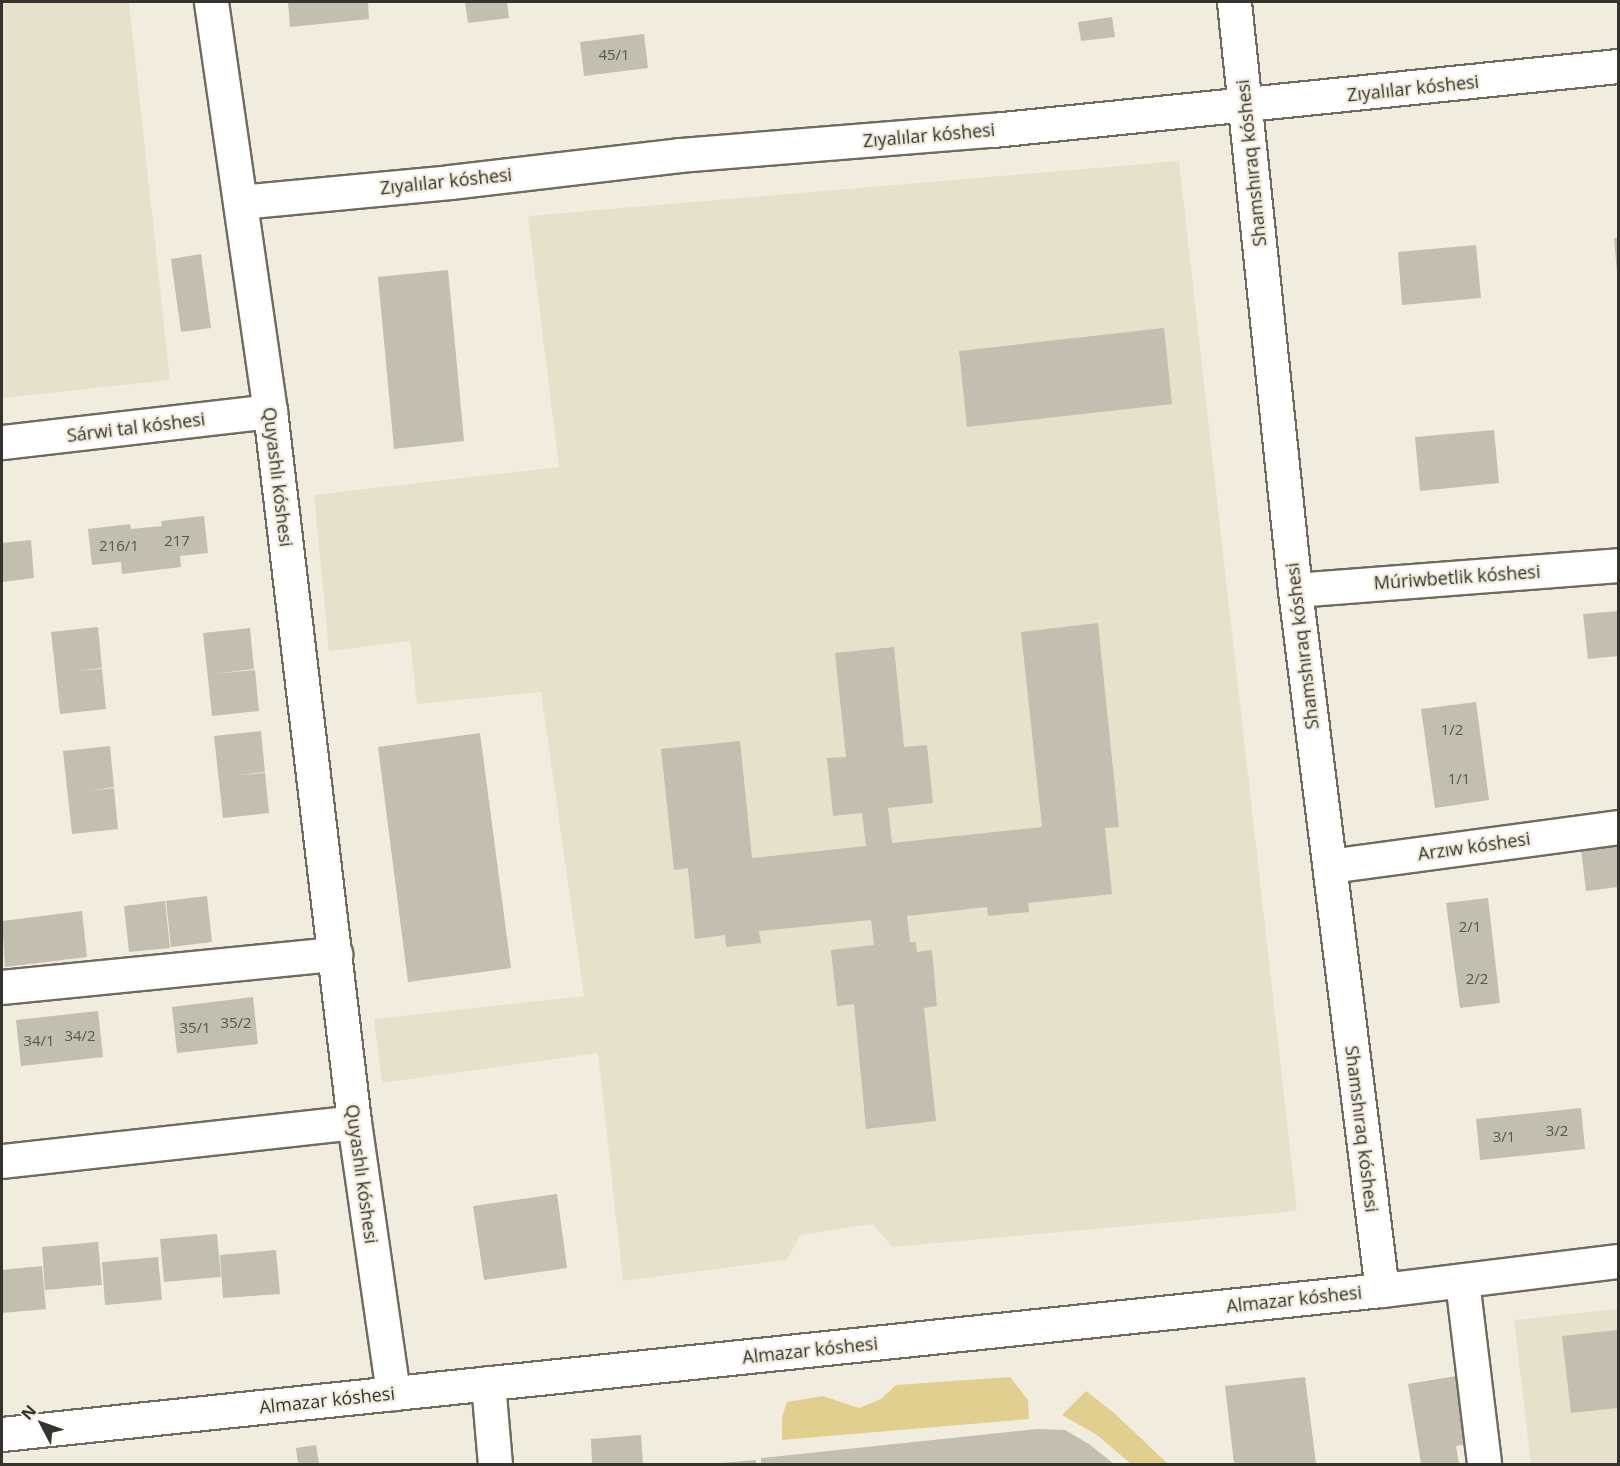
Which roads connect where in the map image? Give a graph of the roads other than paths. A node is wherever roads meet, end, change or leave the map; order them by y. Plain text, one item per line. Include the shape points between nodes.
1 (211, 2) edge
2 (1234, 2) edge
3 (1618, 66) edge
4 (1246, 106) junction
5 (240, 202) junction
6 (270, 411) junction
7 (2, 442) edge
8 (1618, 565) edge
9 (1295, 590) junction
10 (1618, 827) edge
11 (1330, 866) junction
12 (335, 954) junction
13 (2, 987) edge
14 (354, 1122) junction
15 (2, 1161) edge
16 (1618, 1261) edge
17 (1462, 1281) junction
18 (1382, 1290) junction
19 (488, 1383) junction
20 (393, 1393) junction
21 (2, 1434) edge
22 (495, 1464) edge
23 (1484, 1464) edge

1 - 5 street, Quyashlı kóshesi
2 - 4 street, Shamshıraq kóshesi
3 - 4 street, Zıyalılar kóshesi
4 - 5 street, Zıyalılar kóshesi via 679,155
4 - 9 street, Shamshıraq kóshesi
5 - 6 street, Quyashlı kóshesi
6 - 7 street, Sárwi tal kóshesi
6 - 12 street, Quyashlı kóshesi
8 - 9 street, Múriwbetlik kóshesi
9 - 11 street, Shamshıraq kóshesi
10 - 11 street, Arzıw kóshesi
11 - 18 street, Shamshıraq kóshesi
12 - 13 street
12 - 14 street, Quyashlı kóshesi
14 - 15 street
14 - 20 street, Quyashlı kóshesi
16 - 17 street, Almazar kóshesi
17 - 18 street, Almazar kóshesi
17 - 23 street
18 - 19 street, Almazar kóshesi
19 - 20 street, Almazar kóshesi
19 - 22 street
20 - 21 street, Almazar kóshesi

